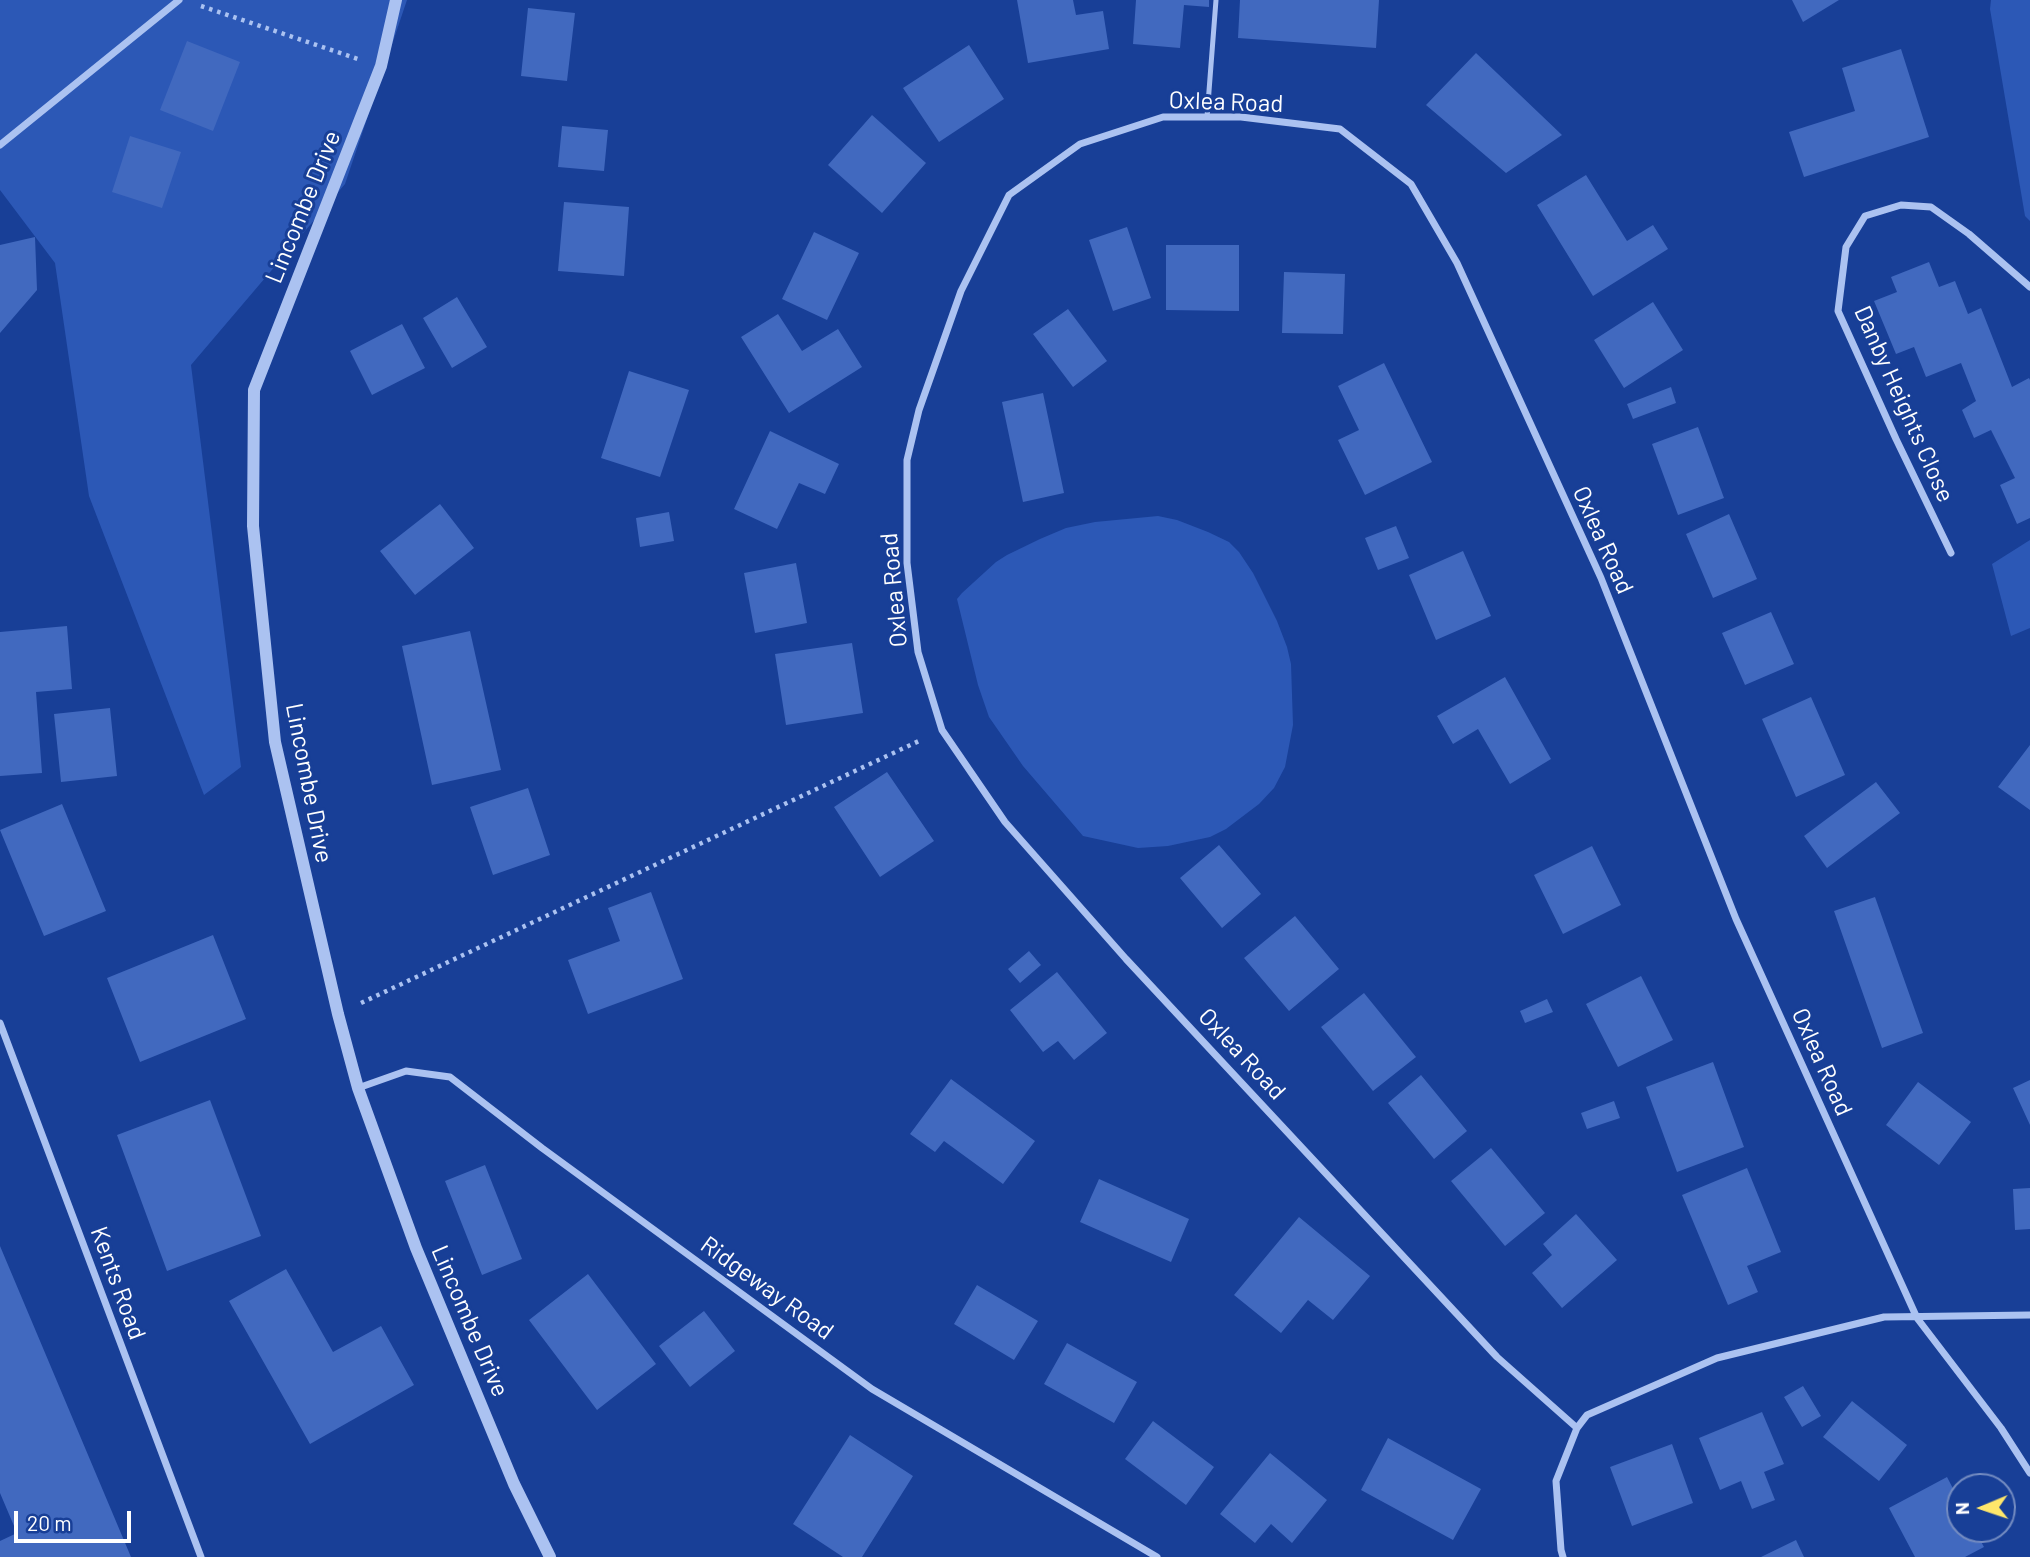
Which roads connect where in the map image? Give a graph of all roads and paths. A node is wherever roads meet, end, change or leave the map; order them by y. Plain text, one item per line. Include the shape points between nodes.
1 (179, 0) edge
2 (397, 0) edge
3 (1216, 0) edge
4 (197, 4) dead end
5 (381, 66) junction
6 (1207, 117) junction
7 (0, 145) edge
8 (2030, 287) edge
9 (1951, 553) dead end
10 (942, 730) junction
11 (338, 1014) junction
12 (0, 1023) edge
13 (358, 1088) junction
14 (2030, 1315) edge
15 (1917, 1318) junction
16 (1577, 1429) junction
17 (2030, 1473) edge
18 (201, 1557) edge
19 (550, 1557) edge
20 (1157, 1557) edge
21 (1563, 1557) edge

1 - 7 street
2 - 5 street, Lincombe Drive
3 - 6 lane
4 - 5 path
5 - 11 street, Lincombe Drive via 254,390 253,526 275,742
6 - 10 street, Oxlea Road via 1163,117 1080,144 1009,195 961,291 919,410 907,460 907,563 918,652
6 - 15 street, Oxlea Road via 1340,129 1411,184 1457,263 1601,578 1736,919
8 - 9 street, Danby Heights Close via 1931,207 1901,205 1864,216 1846,247 1838,311
10 - 11 path
10 - 16 street, Oxlea Road via 1005,822 1117,949 1497,1357
11 - 13 street, Lincombe Drive
12 - 18 street, Kents Road
13 - 19 street, Lincombe Drive via 416,1248 514,1484
13 - 20 street, Ridgeway Road via 406,1071 450,1077 872,1389
14 - 15 street
15 - 16 street via 1884,1317 1717,1358 1587,1415
15 - 17 street, Oxlea Road
16 - 21 street via 1556,1481

